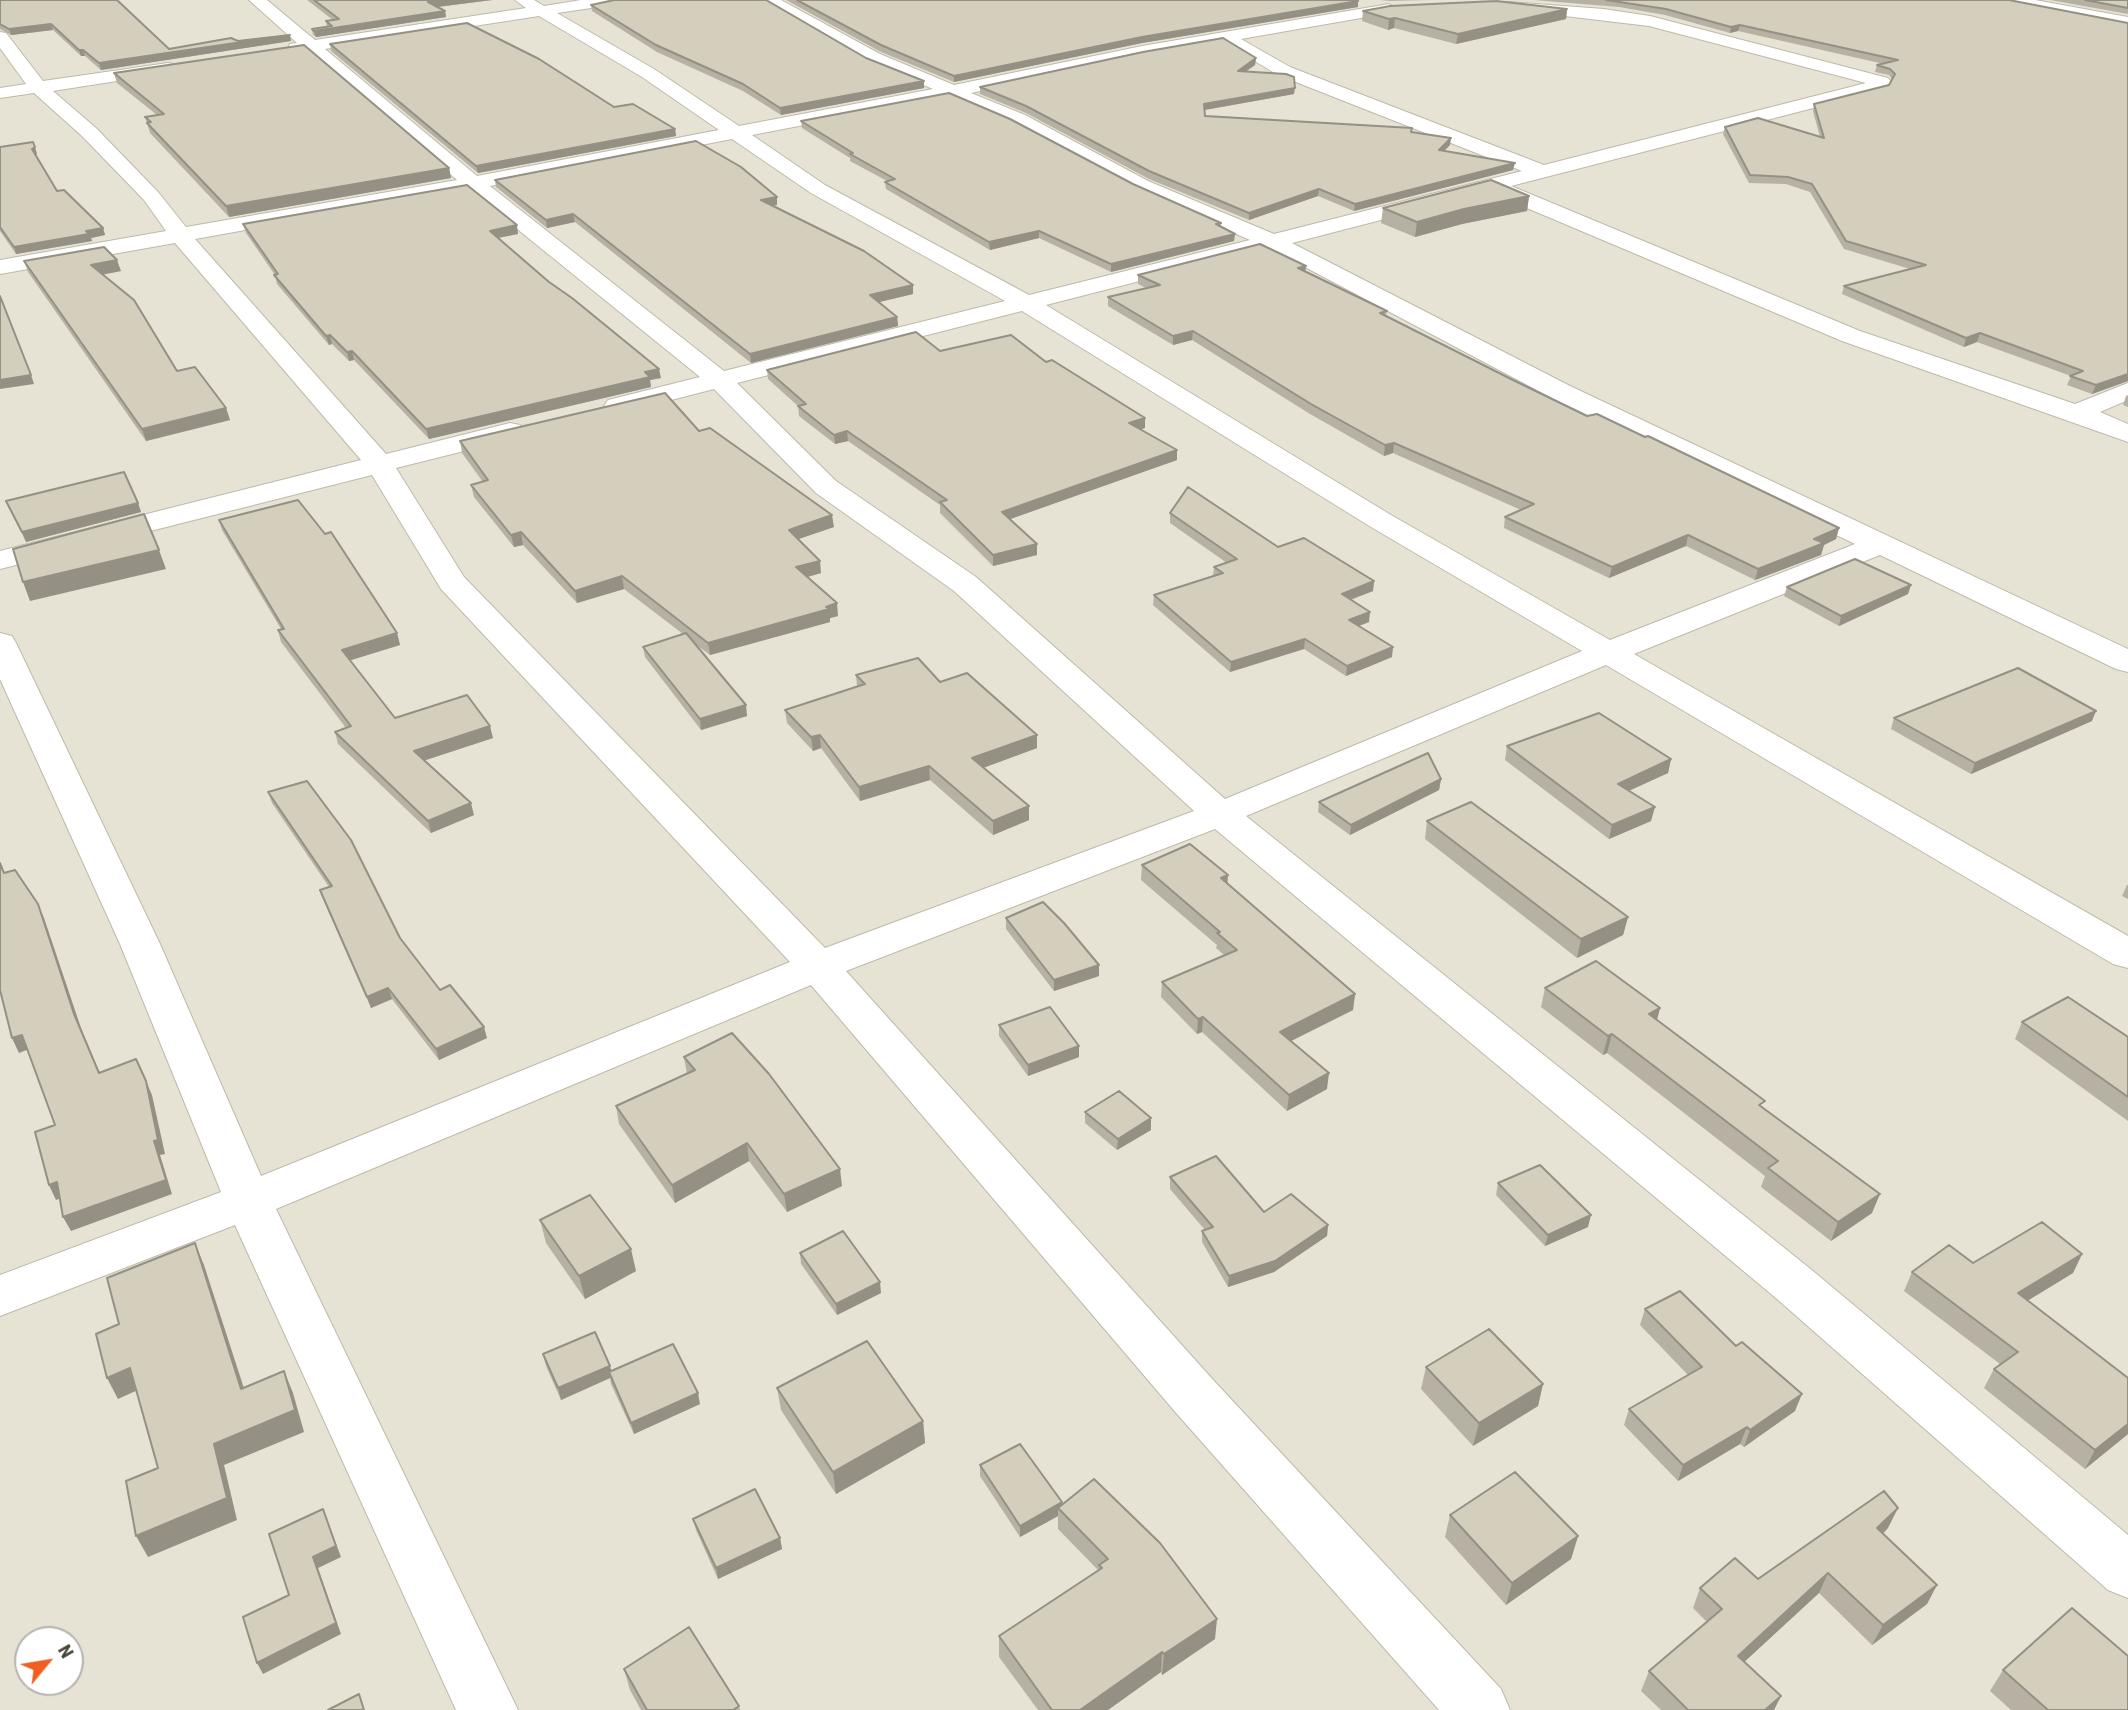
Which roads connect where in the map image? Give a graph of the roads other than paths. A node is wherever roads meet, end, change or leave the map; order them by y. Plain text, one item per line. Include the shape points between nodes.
1 (257, 0) edge
2 (523, 0) edge
3 (612, 0) edge
4 (769, 0) edge
5 (1360, 0) edge
6 (2010, 0) edge
7 (1495, 4) edge
8 (542, 10) junction
9 (2128, 22) edge
10 (1224, 36) junction
11 (0, 37) edge
12 (298, 48) junction
13 (188, 65) edge
14 (38, 87) junction
15 (953, 91) junction
16 (0, 93) edge
17 (732, 133) junction
18 (1540, 171) junction
19 (473, 183) junction
20 (1488, 184) junction
21 (180, 234) junction
22 (1272, 241) junction
23 (0, 267) edge
24 (1026, 303) junction
25 (720, 381) junction
26 (2128, 391) edge
27 (589, 412) edge
28 (2087, 416) junction
29 (536, 425) edge
30 (2128, 434) edge
31 (379, 463) junction
32 (1881, 544) junction
33 (0, 560) edge
34 (0, 643) edge
35 (1607, 653) junction
36 (2128, 662) edge
37 (1220, 814) junction
38 (2128, 954) edge
39 (818, 966) junction
40 (248, 1201) junction
41 (0, 1296) edge
42 (2128, 1571) edge
43 (486, 1710) edge
44 (1479, 1710) edge

1 - 12 street
2 - 8 street
3 - 8 street
4 - 15 street via 874,58
5 - 10 street via 1395,8
6 - 9 street
7 - 18 street via 1650,21 1882,82
8 - 12 street
8 - 17 street via 648,73
10 - 15 street
10 - 18 street via 1284,71
11 - 14 street
12 - 19 street
13 - 14 street
14 - 16 street
14 - 21 street via 151,196
15 - 17 street
15 - 22 street via 1018,118 1141,185
17 - 19 street
17 - 24 street via 818,190
18 - 20 street
19 - 21 street
19 - 25 street
20 - 22 street
20 - 28 street via 1851,337
21 - 23 street
21 - 31 street
22 - 24 street
22 - 32 street via 1561,392
24 - 25 street
24 - 35 street via 1381,521
25 - 27 street
25 - 37 street via 827,487 965,584
26 - 28 street via 2086,408
28 - 30 street
29 - 31 street
31 - 33 street
31 - 39 street via 452,582
32 - 35 street
32 - 36 street
34 - 40 street via 140,944
35 - 37 street
35 - 38 street
37 - 39 street
37 - 42 street via 1796,1286
39 - 40 street
39 - 44 street via 1187,1388
40 - 41 street
40 - 43 street

